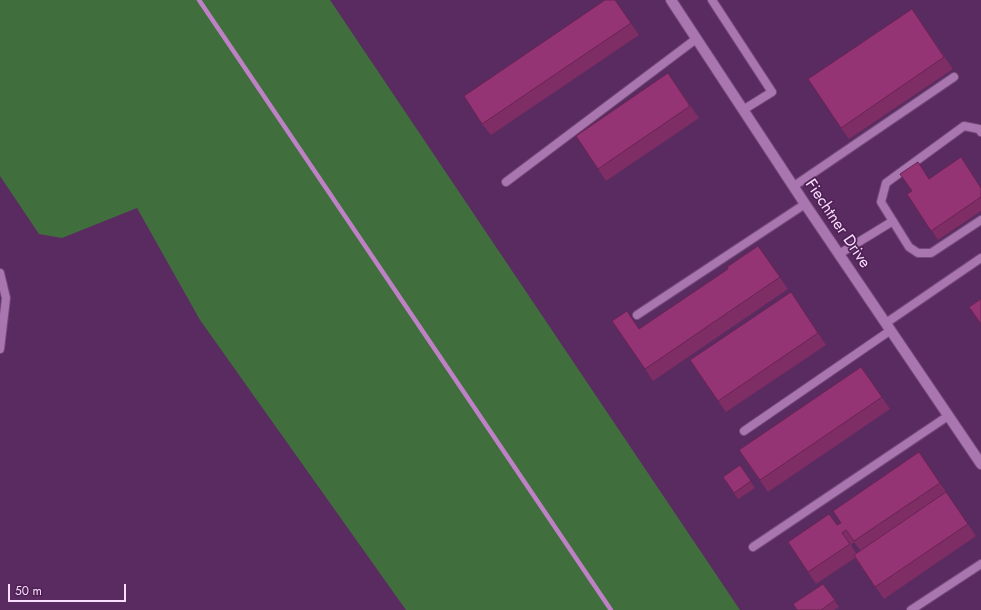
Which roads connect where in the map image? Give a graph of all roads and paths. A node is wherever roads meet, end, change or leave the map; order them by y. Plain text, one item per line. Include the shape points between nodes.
1 (671, 0) edge
2 (712, 0) edge
3 (696, 39) junction
4 (954, 77) dead end
5 (743, 110) junction
6 (981, 132) edge
7 (506, 182) dead end
8 (794, 186) junction
9 (805, 204) junction
10 (981, 220) edge
11 (893, 221) junction
12 (839, 254) junction
13 (981, 258) edge
14 (0, 273) edge
15 (638, 315) dead end
16 (888, 327) junction
17 (0, 349) edge
18 (948, 416) junction
19 (744, 431) dead end
20 (981, 464) edge
21 (753, 547) dead end
22 (981, 564) edge
23 (911, 610) edge

1 - 3 street, Fiechtner Drive
2 - 5 lane via 772,92
3 - 5 street, Fiechtner Drive
3 - 7 lane
4 - 8 lane
5 - 8 street, Fiechtner Drive
6 - 11 lane via 979,129 964,126 886,183 882,202
8 - 9 street, Fiechtner Drive
9 - 12 street, Fiechtner Drive
9 - 15 lane
10 - 11 lane via 932,254 918,252 909,247
11 - 12 lane
12 - 16 street, Fiechtner Drive
13 - 16 lane
14 - 17 lane via 6,298
16 - 18 street, Fiechtner Drive
16 - 19 lane
18 - 20 street, Fiechtner Drive
18 - 21 lane
22 - 23 lane

